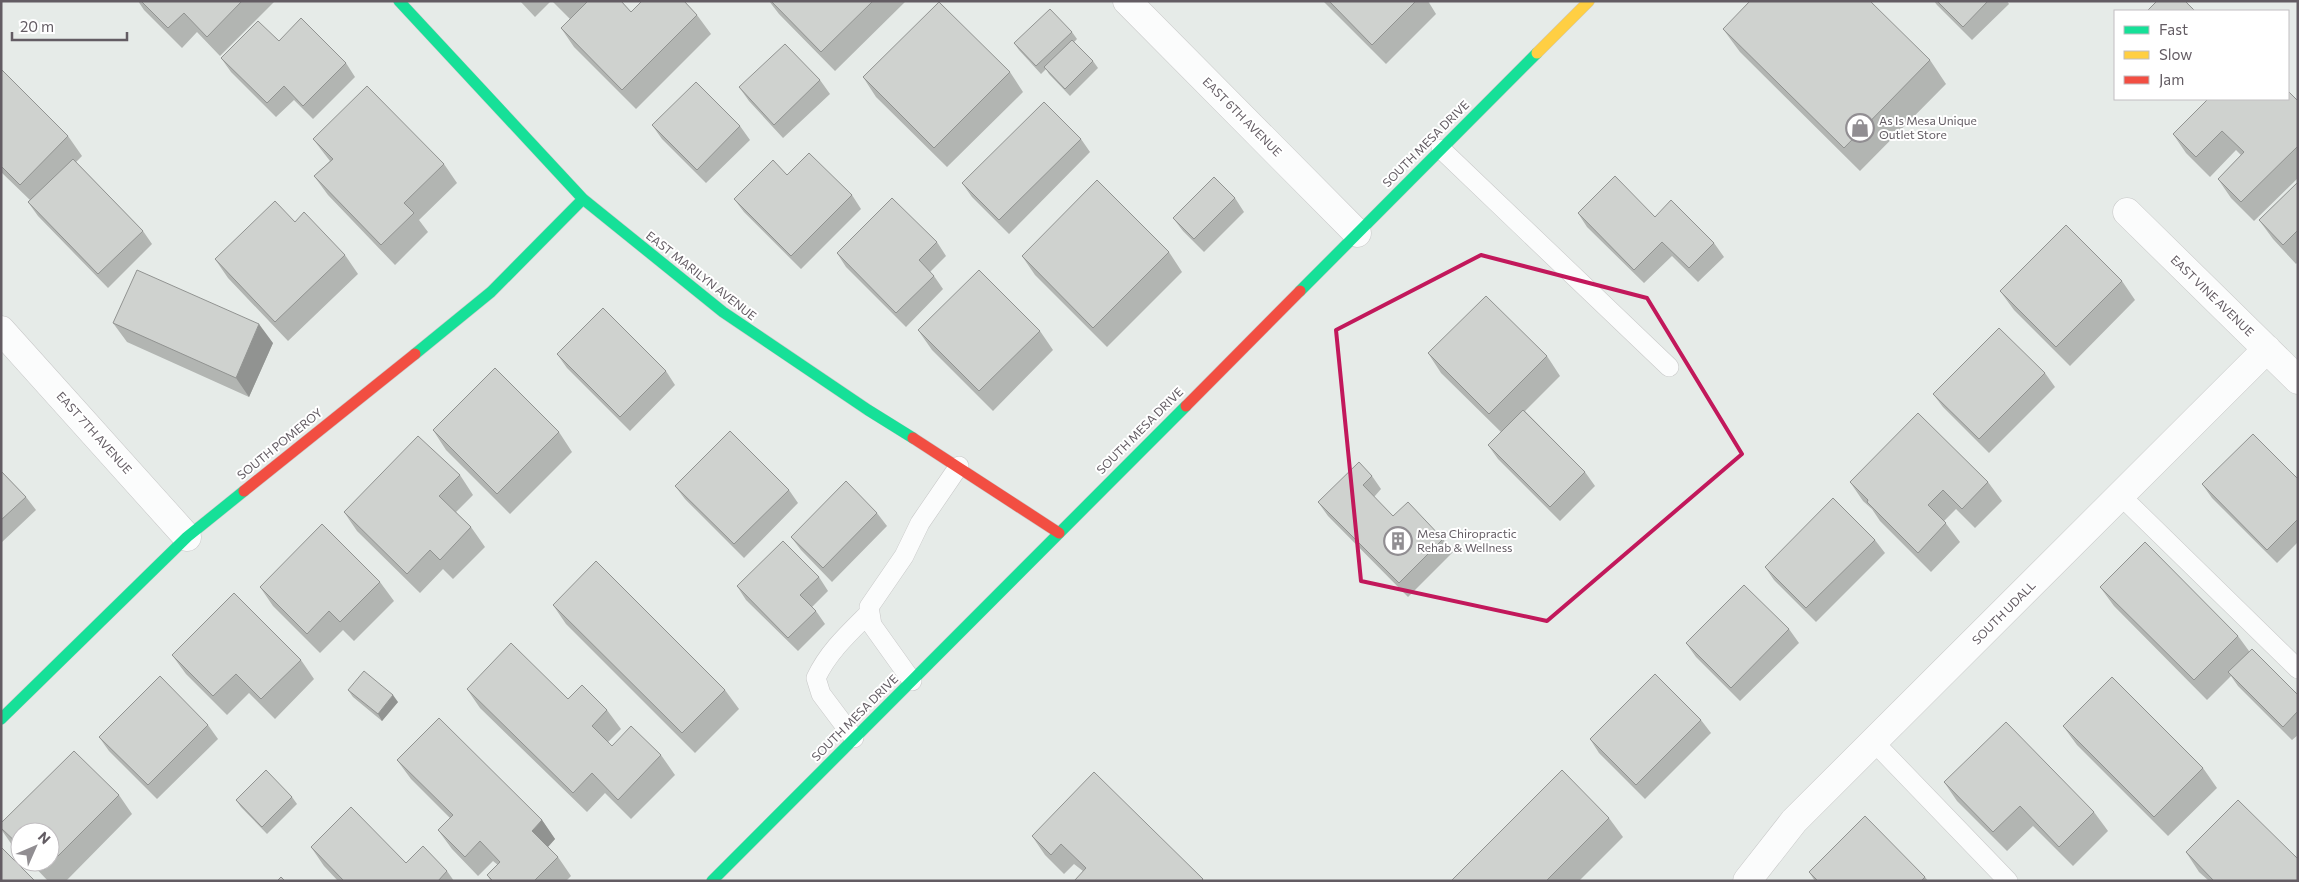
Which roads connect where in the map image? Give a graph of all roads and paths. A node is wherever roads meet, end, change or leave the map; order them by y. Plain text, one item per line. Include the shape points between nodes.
1 (399, 1) edge
2 (1127, 1) edge
3 (1589, 1) edge
4 (1441, 149) junction
5 (583, 199) junction
6 (2127, 212) dead end
7 (1358, 233) junction
8 (1, 330) edge
9 (2267, 349) junction
10 (1669, 367) dead end
11 (2298, 380) edge
12 (959, 466) junction
13 (2122, 497) junction
14 (1058, 532) junction
15 (186, 536) junction
16 (869, 613) junction
17 (2298, 669) edge
18 (912, 680) junction
19 (1, 719) edge
20 (854, 738) junction
21 (1874, 742) junction
22 (712, 881) edge
23 (1746, 881) edge
24 (2008, 881) edge

1 - 5 street, EAST MARILYN AVENUE
2 - 7 street, EAST 6TH AVENUE
3 - 4 street, SOUTH MESA DRIVE
4 - 7 street, SOUTH MESA DRIVE
4 - 10 lane
5 - 12 street, EAST MARILYN AVENUE via 723,312 868,410
5 - 15 street, SOUTH POMEROY via 491,292
6 - 9 street, EAST VINE AVENUE
7 - 14 street, SOUTH MESA DRIVE
8 - 15 street, EAST 7TH AVENUE
9 - 11 street, EAST VINE AVENUE
9 - 13 street, SOUTH UDALL
12 - 14 street, EAST MARILYN AVENUE
12 - 16 lane via 920,523
13 - 17 lane
13 - 21 street, SOUTH UDALL
14 - 18 street, SOUTH MESA DRIVE
15 - 19 street, SOUTH POMEROY
16 - 18 lane via 872,625
16 - 20 lane via 822,664 816,678 821,694
18 - 20 street, SOUTH MESA DRIVE
20 - 22 street, SOUTH MESA DRIVE
21 - 23 street, SOUTH UDALL via 1794,822
21 - 24 lane

